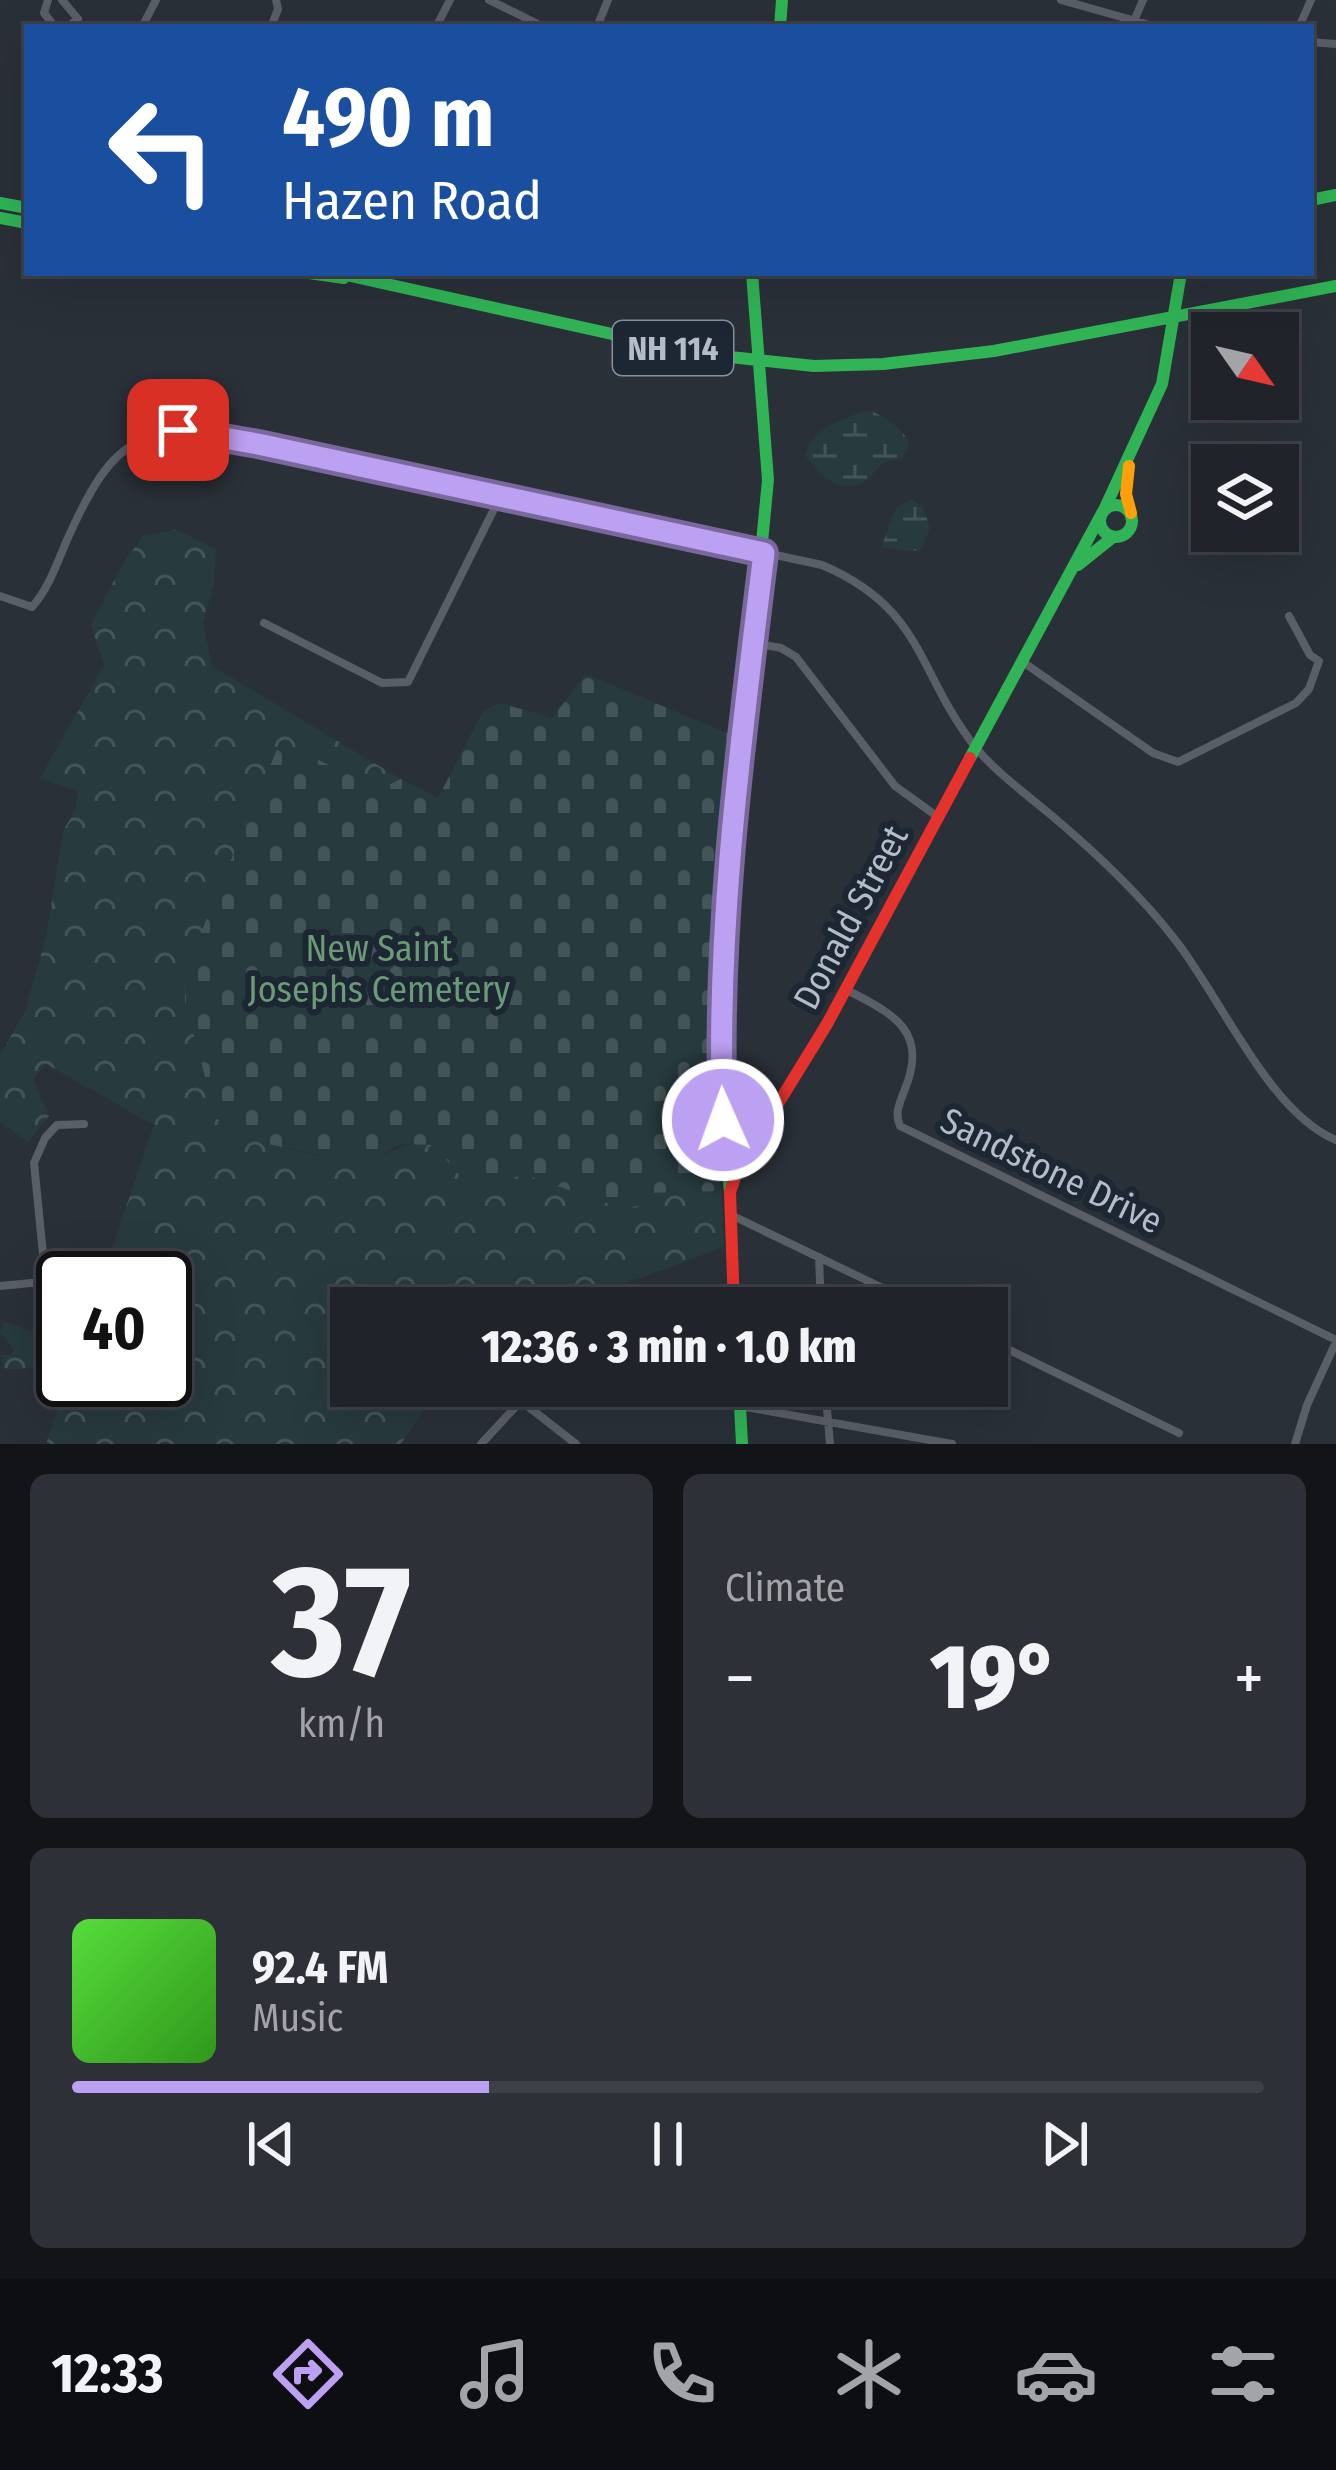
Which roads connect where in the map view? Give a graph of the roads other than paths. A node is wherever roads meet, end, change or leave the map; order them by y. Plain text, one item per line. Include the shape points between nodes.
1 (62, 0) edge
2 (489, 0) edge
3 (1061, 0) edge
4 (1143, 0) edge
5 (1134, 21) junction
6 (82, 23) edge
7 (538, 24) edge
8 (1146, 24) edge
9 (333, 276) edge
10 (347, 276) edge
11 (752, 276) edge
12 (1181, 276) edge
13 (357, 279) junction
14 (1336, 286) edge
15 (1175, 319) junction
16 (1130, 457) junction
17 (500, 497) junction
18 (1102, 512) junction
19 (1132, 514) junction
20 (1112, 537) junction
21 (764, 553) junction
22 (1076, 567) junction
23 (0, 596) edge
24 (1289, 616) dead end
25 (263, 623) dead end
26 (753, 643) junction
27 (1023, 662) junction
28 (976, 748) junction
29 (938, 817) junction
30 (845, 989) junction
31 (84, 1124) dead end
32 (1336, 1141) edge
33 (749, 1145) junction
34 (726, 1149) junction
35 (730, 1192) junction
36 (730, 1215) junction
37 (43, 1251) edge
38 (819, 1257) junction
39 (36, 1282) edge
40 (0, 1286) edge
41 (733, 1287) edge
42 (820, 1287) edge
43 (881, 1287) edge
44 (1336, 1341) edge
45 (1008, 1349) edge
46 (740, 1407) edge
47 (746, 1407) edge
48 (827, 1407) edge
49 (828, 1422) junction
50 (1179, 1432) dead end
51 (481, 1444) edge
52 (575, 1444) edge
53 (742, 1444) edge
54 (830, 1444) edge
55 (952, 1444) edge
56 (1295, 1444) edge

1 - 6 street
2 - 7 street
3 - 5 street
4 - 5 street
5 - 8 street
9 - 13 street, NH 114
10 - 13 street, NH 114
11 - 21 street via 768,484
12 - 15 street, Donald Street
13 - 15 street, NH 114 via 702,354 798,365 912,362
14 - 15 street, NH 114
15 - 16 street, Donald Street via 1162,384
16 - 18 street, Donald Street
16 - 19 street, Donald Street
17 - 21 street
17 - 23 street via 178,430 127,447 106,464 32,607
17 - 25 street via 408,682 382,683
18 - 19 street via 1119,505
18 - 20 street via 1103,531
18 - 22 street, Donald Street
19 - 20 street, Donald Street via 1131,530
20 - 22 street, Donald Street
21 - 26 street
21 - 28 street via 822,565 891,608
22 - 27 street, Donald Street
24 - 27 street via 1319,661 1306,694 1178,762
26 - 29 street via 796,657 895,786
26 - 34 street via 725,938
27 - 28 street, Donald Street
28 - 29 street, Donald Street
28 - 32 street via 1138,896 1190,958 1279,1095
29 - 30 street, Donald Street
30 - 33 street, Donald Street
30 - 44 street, Sandstone Drive via 896,1018 910,1039 900,1126
31 - 37 street via 57,1125 34,1163
33 - 34 street
33 - 35 street, Donald Street
34 - 35 street
35 - 36 street, Donald Street
36 - 38 street
36 - 41 street, Donald Street
38 - 42 street
38 - 43 street
39 - 40 street
44 - 56 street
45 - 50 street
46 - 53 street
47 - 49 street
48 - 49 street
49 - 54 street
49 - 55 street
51 - 52 street via 521,1401

